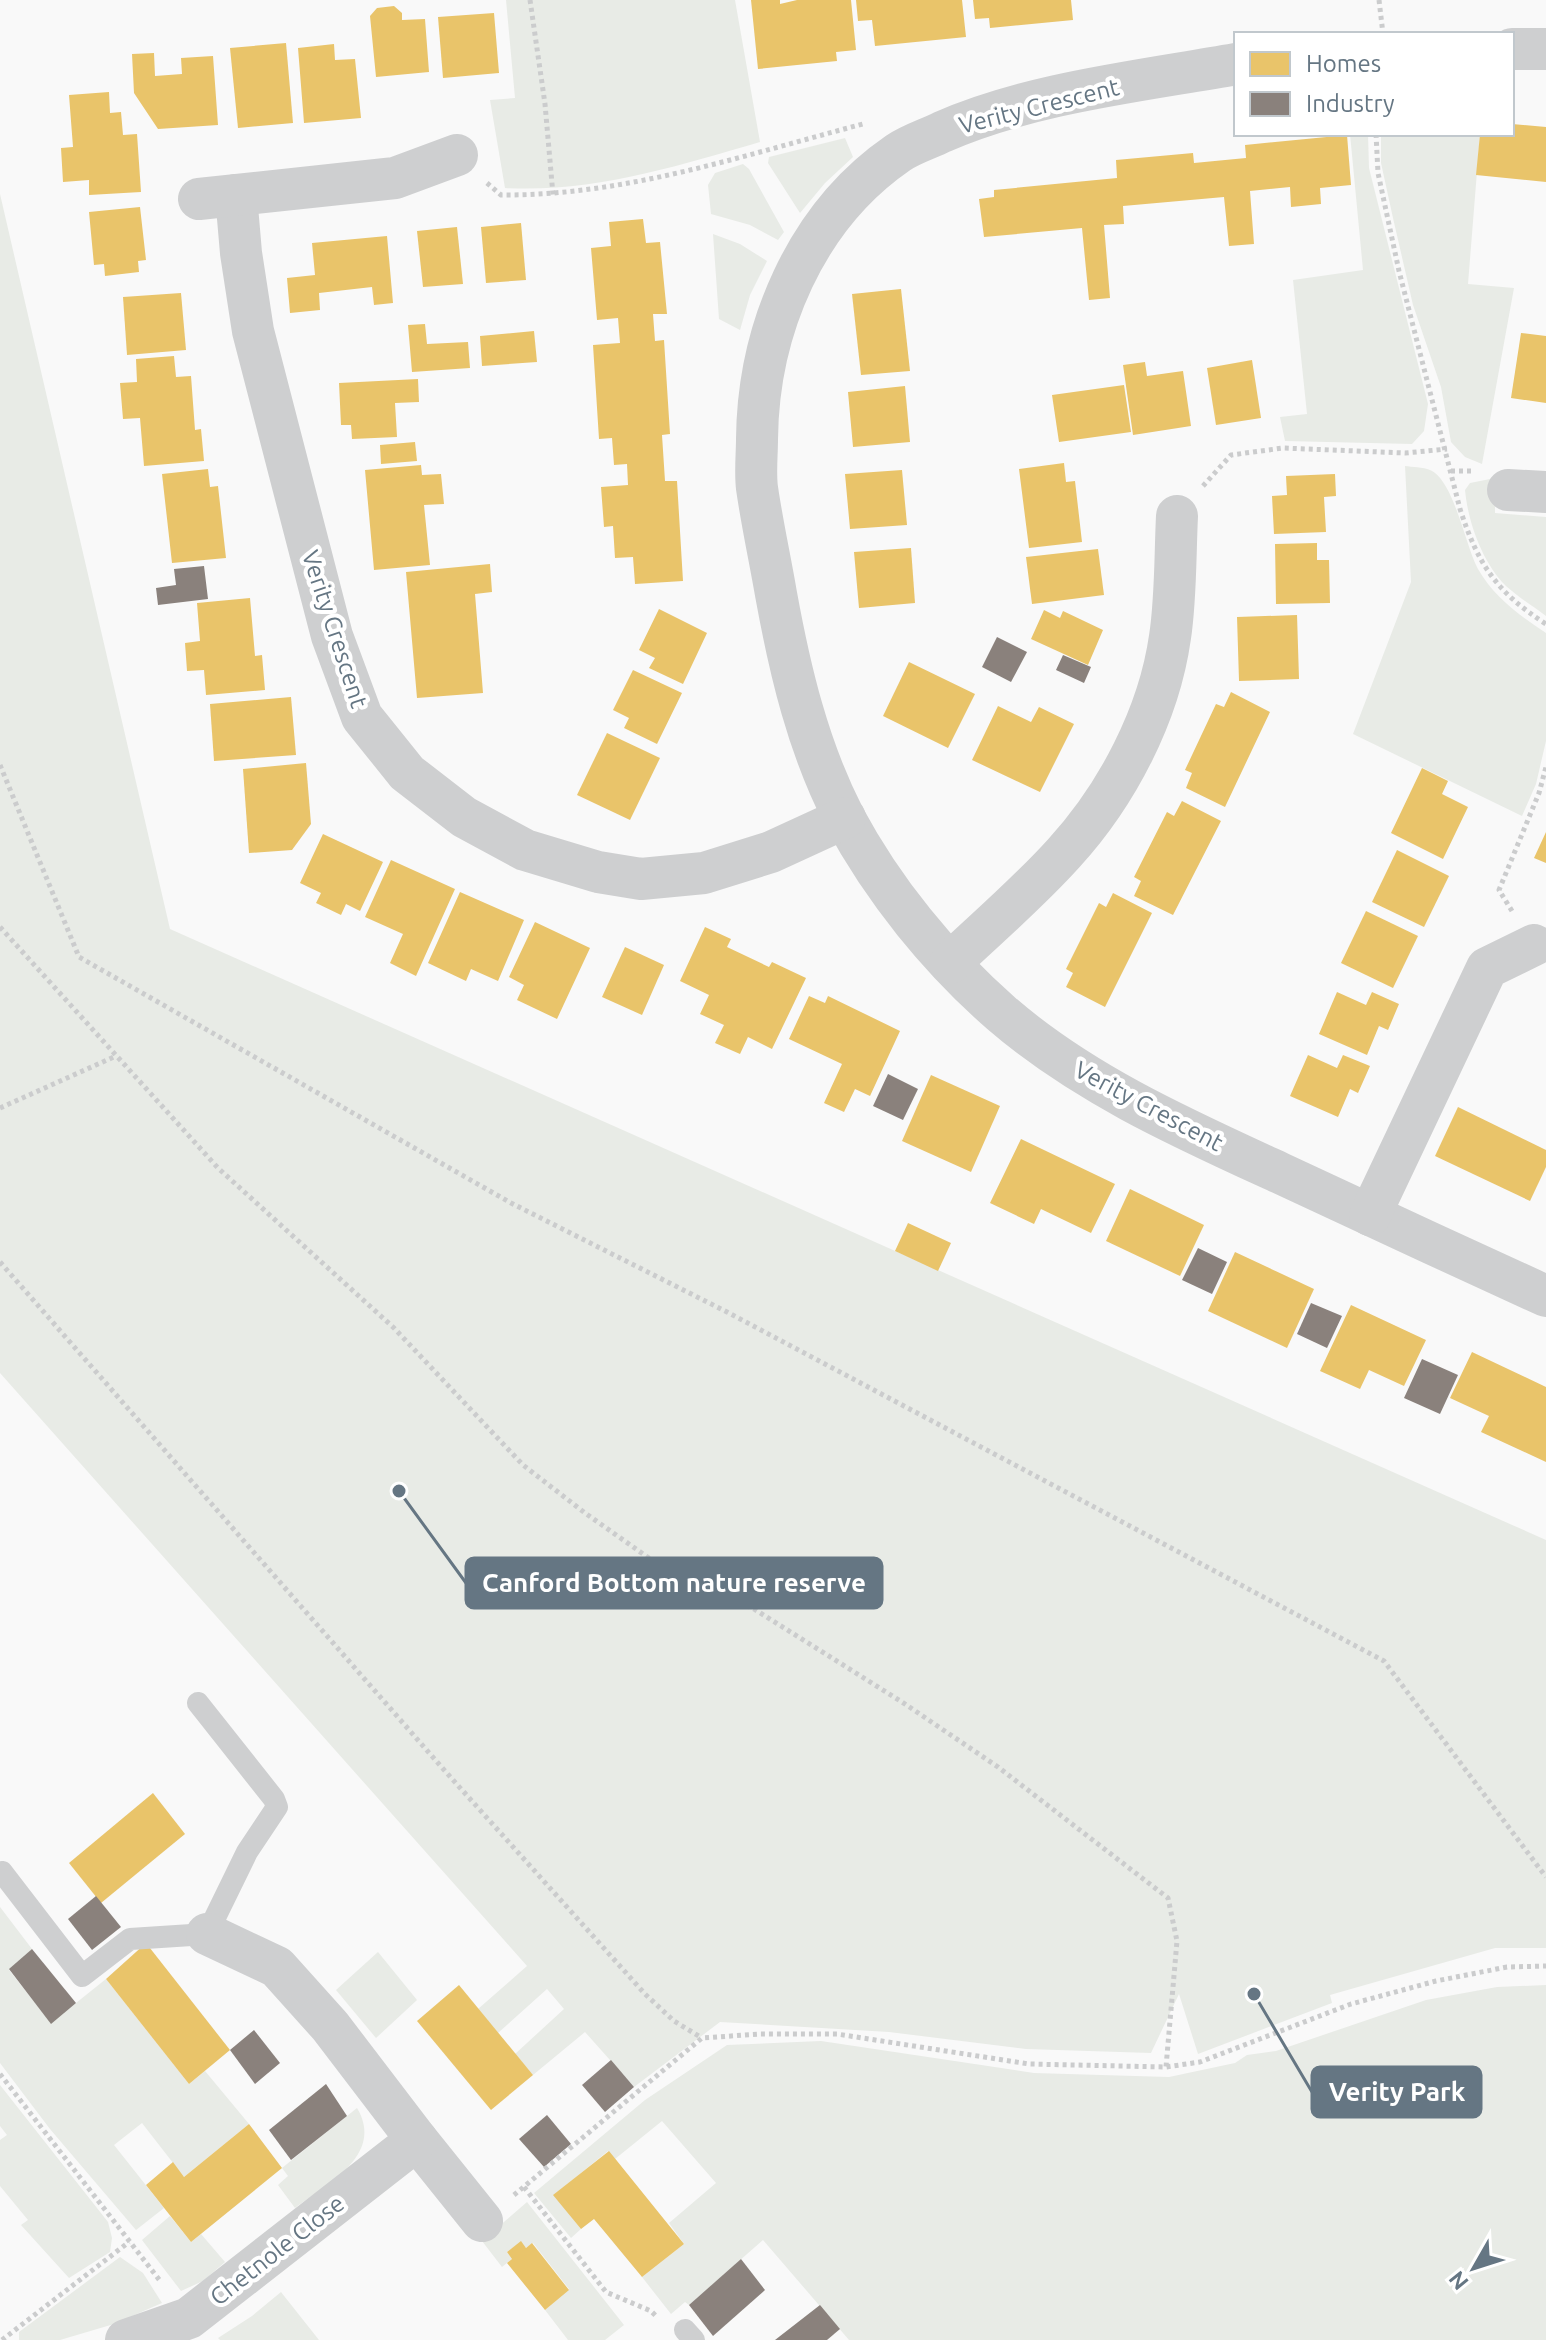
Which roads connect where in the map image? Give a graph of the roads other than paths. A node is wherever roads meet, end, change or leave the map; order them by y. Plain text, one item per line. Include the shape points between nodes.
1 (1514, 49) edge
2 (1546, 49) edge
3 (1234, 64) edge
4 (457, 155) road end
5 (1177, 516) road end
6 (845, 818) junction
7 (1534, 945) road end
8 (950, 963) junction
9 (1370, 1215) junction
10 (1546, 1296) edge
11 (198, 1703) dead end
12 (2, 1872) dead end
13 (207, 1934) junction
14 (417, 2140) junction
15 (482, 2221) road end
16 (126, 2340) edge

1 - 2 street
3 - 6 street, Verity Crescent via 1003,110 900,151 839,208 796,269 768,339 757,401 757,484 787,657 815,754
4 - 6 street, Verity Crescent via 395,178 218,197 241,253 253,331 332,636 362,717 407,773 464,817 525,850 598,872 641,879 704,873 771,852
5 - 8 street via 1170,638 1155,699 1132,753 1065,852
6 - 8 street, Verity Crescent via 905,911
7 - 9 street via 1487,968
8 - 9 street, Verity Crescent via 1044,1049 1196,1135
9 - 10 street, Verity Crescent
11 - 13 lane via 277,1807 247,1852
12 - 13 lane via 82,1976 130,1939
13 - 14 street via 277,1967 330,2026
14 - 15 street
14 - 16 street, Chetnole Close via 189,2318

